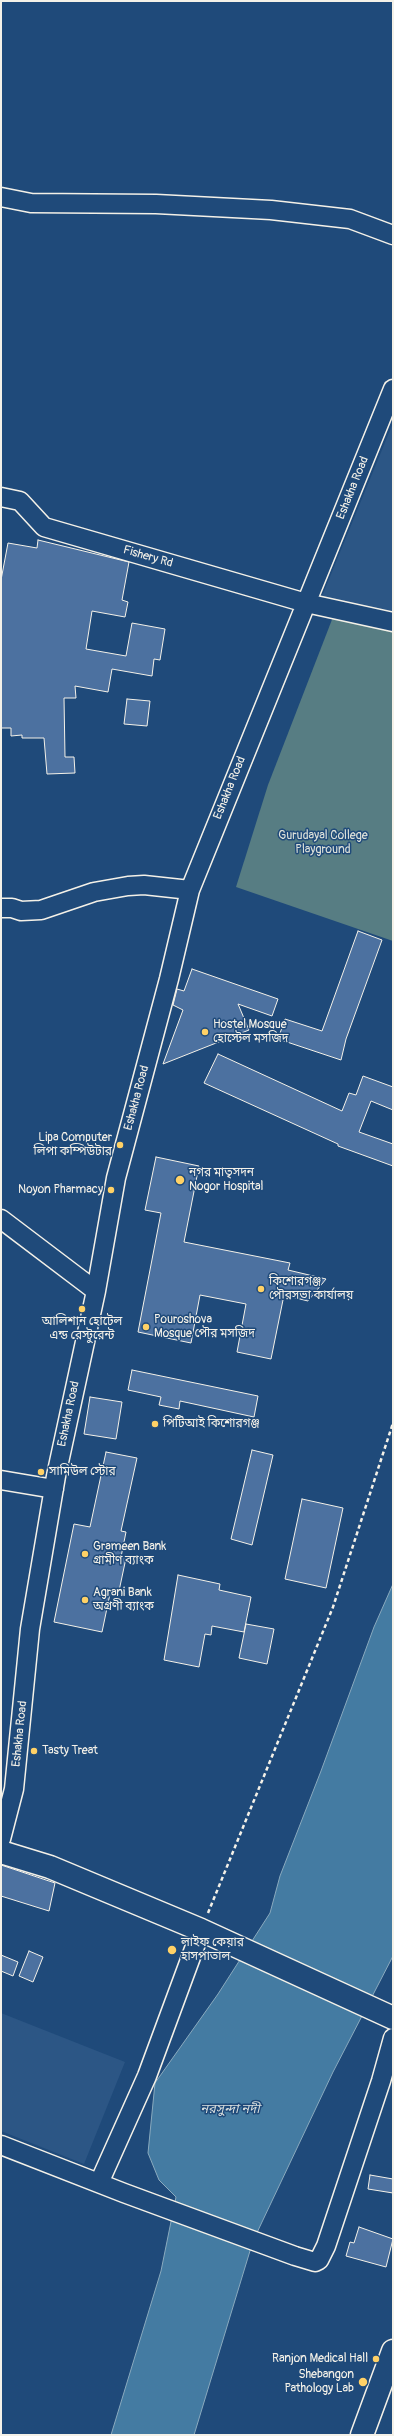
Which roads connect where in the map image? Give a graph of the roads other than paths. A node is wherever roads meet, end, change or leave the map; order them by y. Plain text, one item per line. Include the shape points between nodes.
1 (1, 197) edge
2 (393, 235) edge
3 (393, 389) edge
4 (1, 497) edge
5 (306, 603) junction
6 (393, 622) edge
7 (190, 890) junction
8 (1, 908) edge
9 (1, 1219) edge
10 (96, 1291) junction
11 (1, 1480) edge
12 (54, 1489) junction
13 (1, 1839) edge
14 (1, 1852) edge
15 (201, 1930) junction
16 (390, 2017) edge
17 (393, 2038) edge
18 (1, 2145) edge
19 (99, 2183) junction
20 (393, 2351) edge
21 (362, 2435) edge

1 - 2 street via 30,202 156,204 271,210 350,219
3 - 5 street, Eshakha Road
4 - 5 street, Fishery Rd via 20,501 44,528
5 - 6 street, Fishery Rd
5 - 7 street, Eshakha Road
7 - 8 street via 144,885 94,892 41,910
7 - 10 street, Eshakha Road via 116,1178
9 - 10 street
10 - 12 street, Eshakha Road
11 - 12 street
12 - 13 street, Eshakha Road via 30,1629 14,1790
14 - 15 main road via 50,1867
15 - 16 main road
15 - 19 street via 147,2076
17 - 19 street via 326,2246 319,2260 315,2262
18 - 19 street
20 - 21 main road

